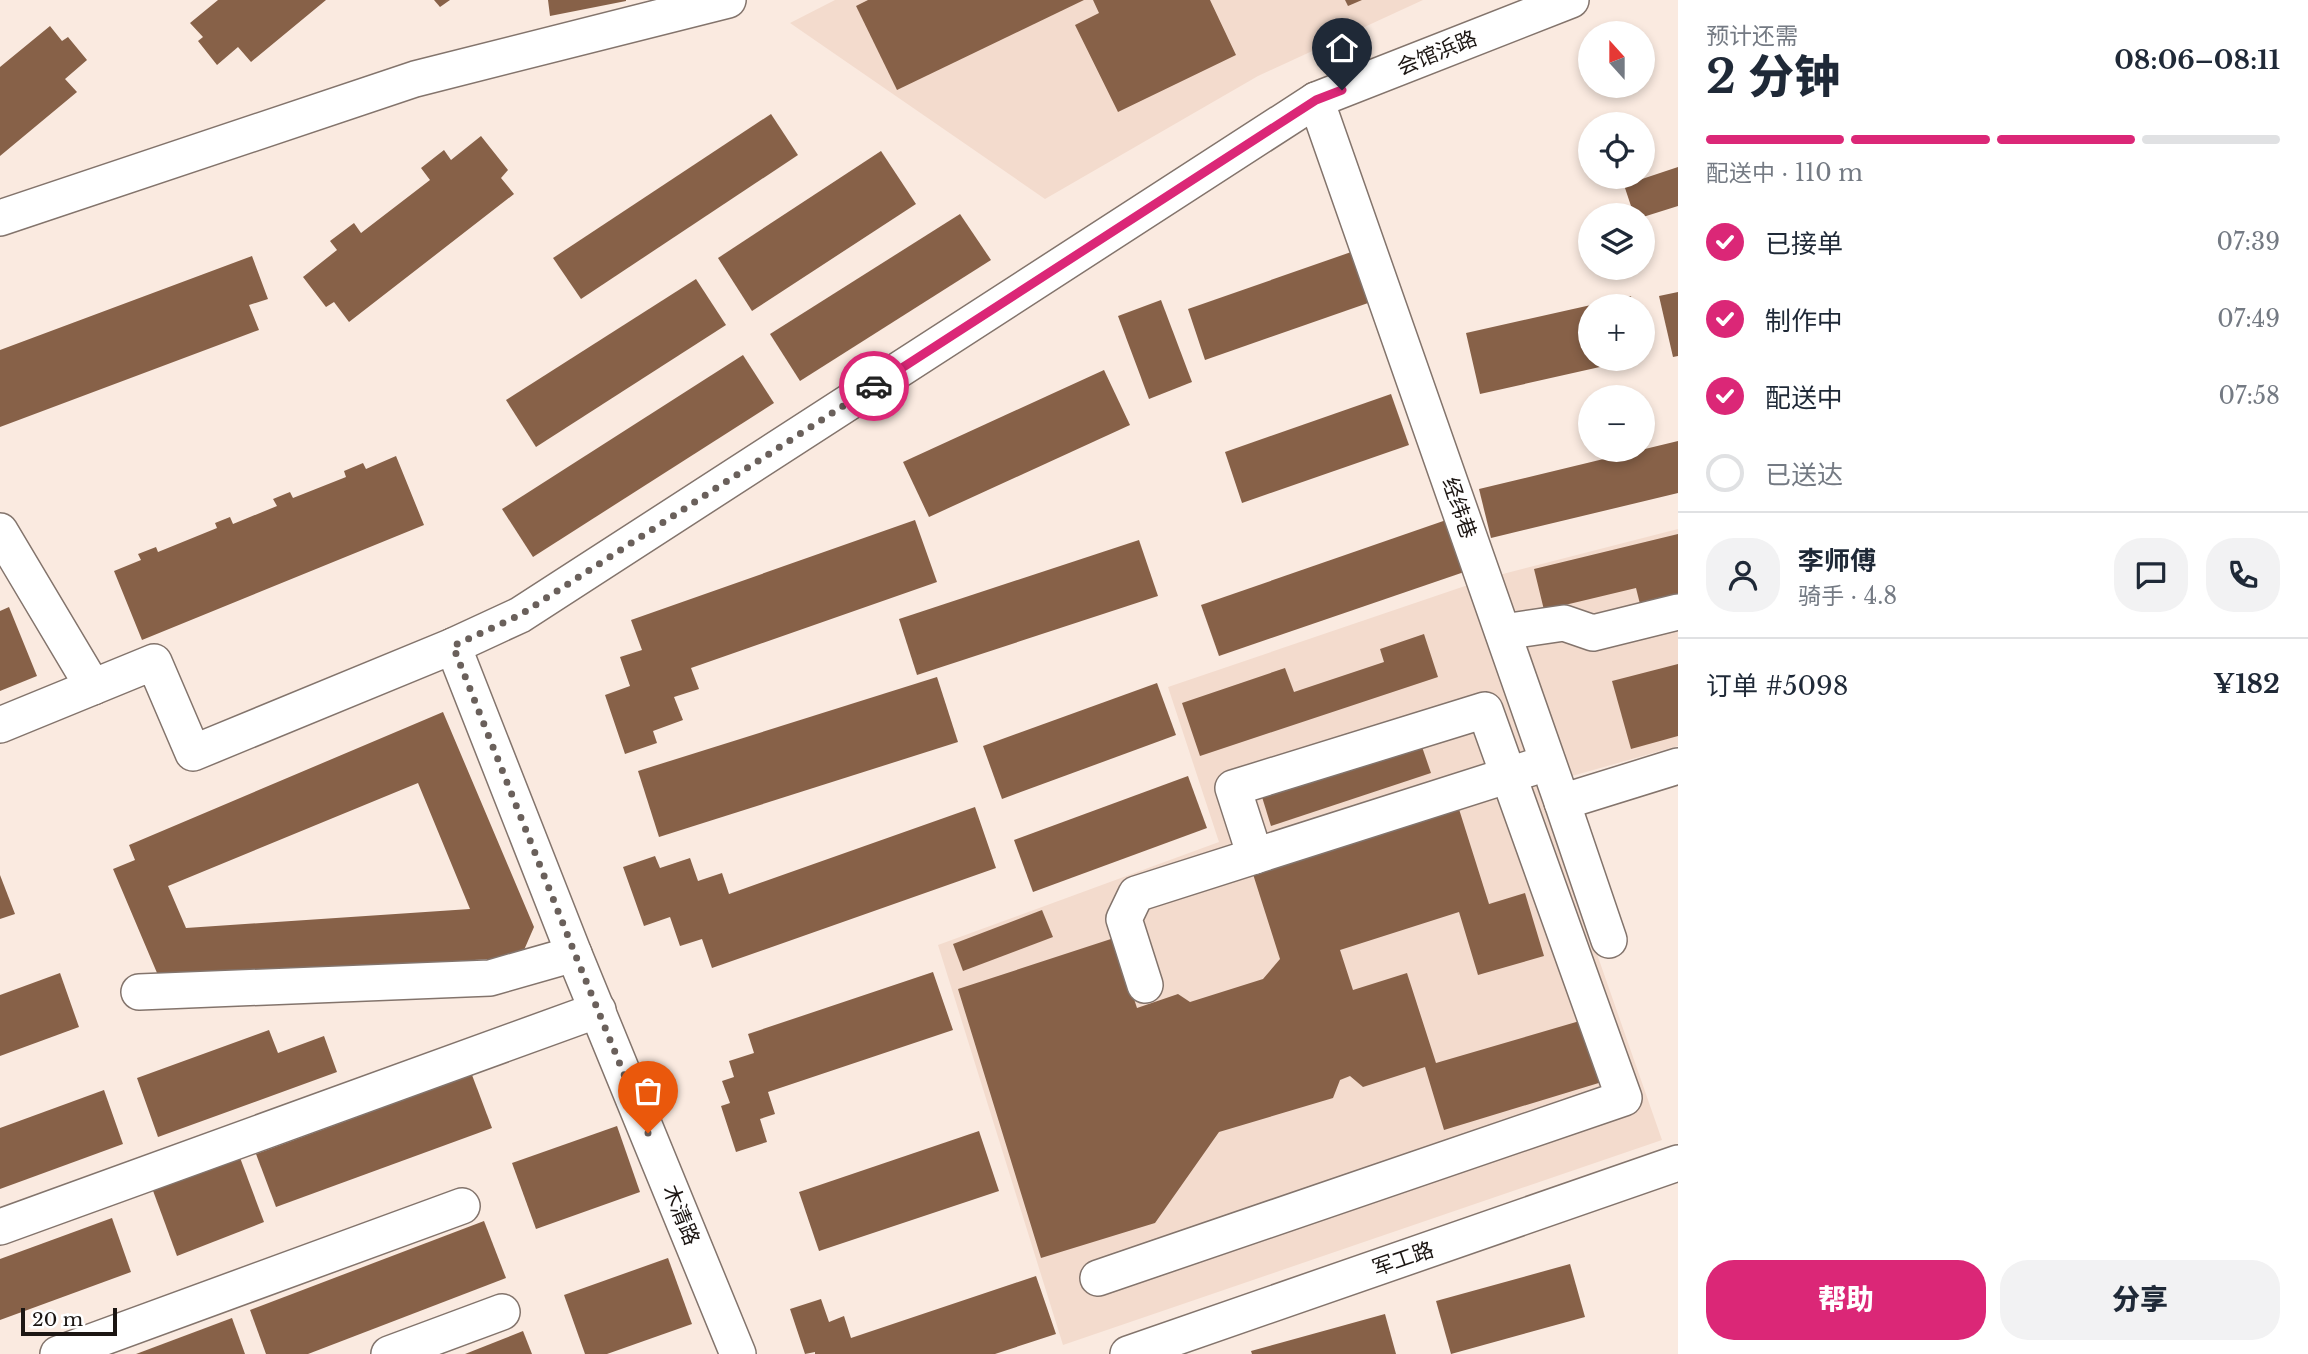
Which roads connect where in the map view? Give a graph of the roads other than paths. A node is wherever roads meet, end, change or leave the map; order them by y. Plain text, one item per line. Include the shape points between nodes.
1 (728, 0) edge
2 (1571, 0) edge
3 (1316, 100) junction
4 (0, 218) edge
5 (0, 531) edge
6 (1678, 612) edge
7 (1503, 632) junction
8 (453, 646) junction
9 (93, 687) junction
10 (0, 724) edge
11 (1548, 763) junction
12 (1678, 766) edge
13 (1508, 775) junction
14 (1562, 802) junction
15 (1255, 856) junction
16 (1609, 940) dead end
17 (575, 954) junction
18 (1145, 985) dead end
19 (139, 992) dead end
20 (598, 1010) junction
21 (1678, 1163) edge
22 (462, 1206) dead end
23 (0, 1227) edge
24 (1098, 1278) dead end
25 (502, 1312) dead end
26 (58, 1354) edge
27 (389, 1354) edge
28 (738, 1354) edge
29 (1128, 1354) edge

1 - 4 street via 415,79
2 - 3 street, 会馆浜路
3 - 7 street, 经纬巷
3 - 8 street, 会馆浜路 via 520,615
5 - 9 street
6 - 7 street via 1593,633 1564,623
7 - 11 street, 经纬巷
8 - 9 street, 会馆浜路 via 193,753 154,662
8 - 17 street, 木清路
9 - 10 street
11 - 13 street
11 - 14 street, 经纬巷
12 - 14 street
13 - 15 street
13 - 15 street via 1485,710 1247,783 1233,788
13 - 24 street via 1624,1098
14 - 16 street, 经纬巷
15 - 18 street via 1136,894 1124,919
17 - 19 street via 490,978
17 - 20 street, 木清路
20 - 23 street
20 - 28 street, 木清路
21 - 29 street, 军工路
22 - 26 street
25 - 27 street

